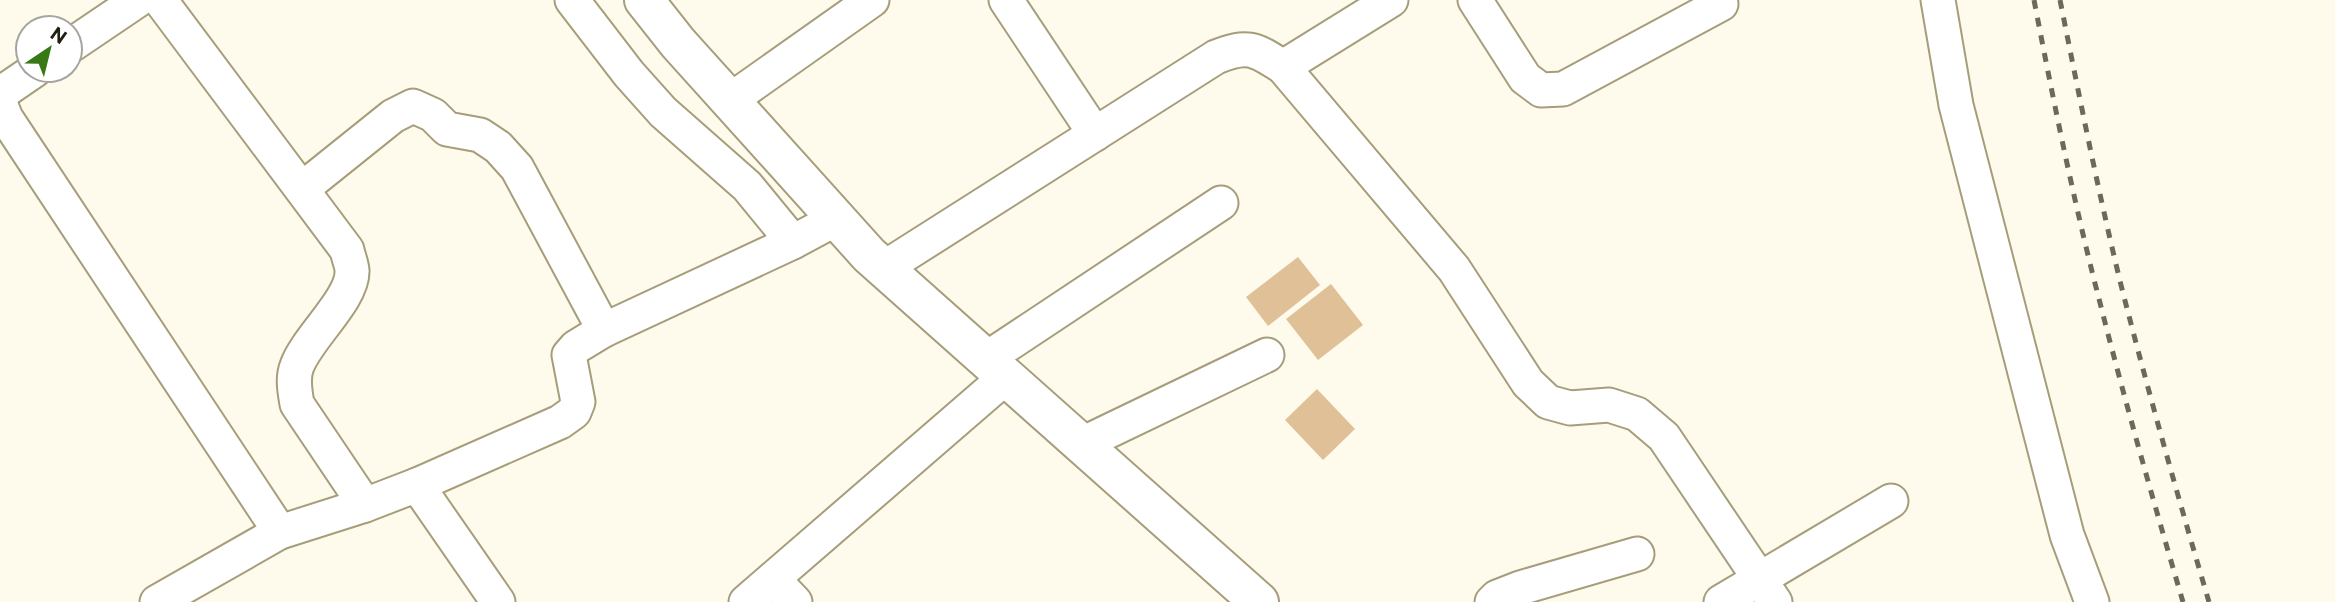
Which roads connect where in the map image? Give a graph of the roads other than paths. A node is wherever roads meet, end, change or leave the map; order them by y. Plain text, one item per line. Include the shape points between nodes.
1 (138, 0) edge
2 (160, 0) edge
3 (572, 0) edge
4 (644, 0) edge
5 (872, 0) edge
6 (1006, 0) edge
7 (1391, 0) edge
8 (1475, 0) edge
9 (1938, 0) edge
10 (1721, 4) dead end
11 (84, 37) edge
12 (1283, 67) junction
13 (15, 84) edge
14 (0, 94) edge
15 (729, 101) junction
16 (0, 103) edge
17 (1095, 134) junction
18 (302, 189) junction
19 (1221, 203) dead end
20 (836, 219) junction
21 (793, 242) junction
22 (884, 268) junction
23 (604, 330) junction
24 (1267, 355) dead end
25 (996, 368) junction
26 (1083, 444) junction
27 (417, 485) junction
28 (1891, 501) dead end
29 (365, 505) junction
30 (280, 532) junction
31 (1637, 554) dead end
32 (784, 590) edge
33 (1767, 591) edge
34 (157, 602) edge
35 (498, 602) edge
36 (747, 602) edge
37 (1259, 602) edge
38 (1492, 602) edge
39 (1721, 602) edge
40 (2092, 602) edge

1 - 11 street
2 - 18 street
3 - 21 street via 663,112 747,186
4 - 15 street
5 - 15 street
6 - 17 street
7 - 12 street
8 - 10 street via 1525,78 1542,90 1563,89
9 - 40 street via 1960,118 2067,535
12 - 17 street via 1258,51 1235,49
12 - 33 street via 1454,269 1528,383 1548,402 1570,408 1609,405 1637,414 1664,437
13 - 14 street
15 - 20 street
16 - 30 street
17 - 22 street
18 - 23 street via 393,116 413,106 433,115 447,129 480,135 517,168
18 - 29 street via 347,250 353,272 343,298 296,367 297,404
19 - 25 street
20 - 21 street
20 - 22 street
21 - 23 street
22 - 25 street
23 - 27 street via 569,355 578,402 575,412
24 - 26 street
25 - 26 street
25 - 32 street
26 - 37 street
27 - 29 street
27 - 35 street
28 - 33 street
29 - 30 street
30 - 34 street
31 - 38 street via 1520,588
32 - 36 street
33 - 39 street

